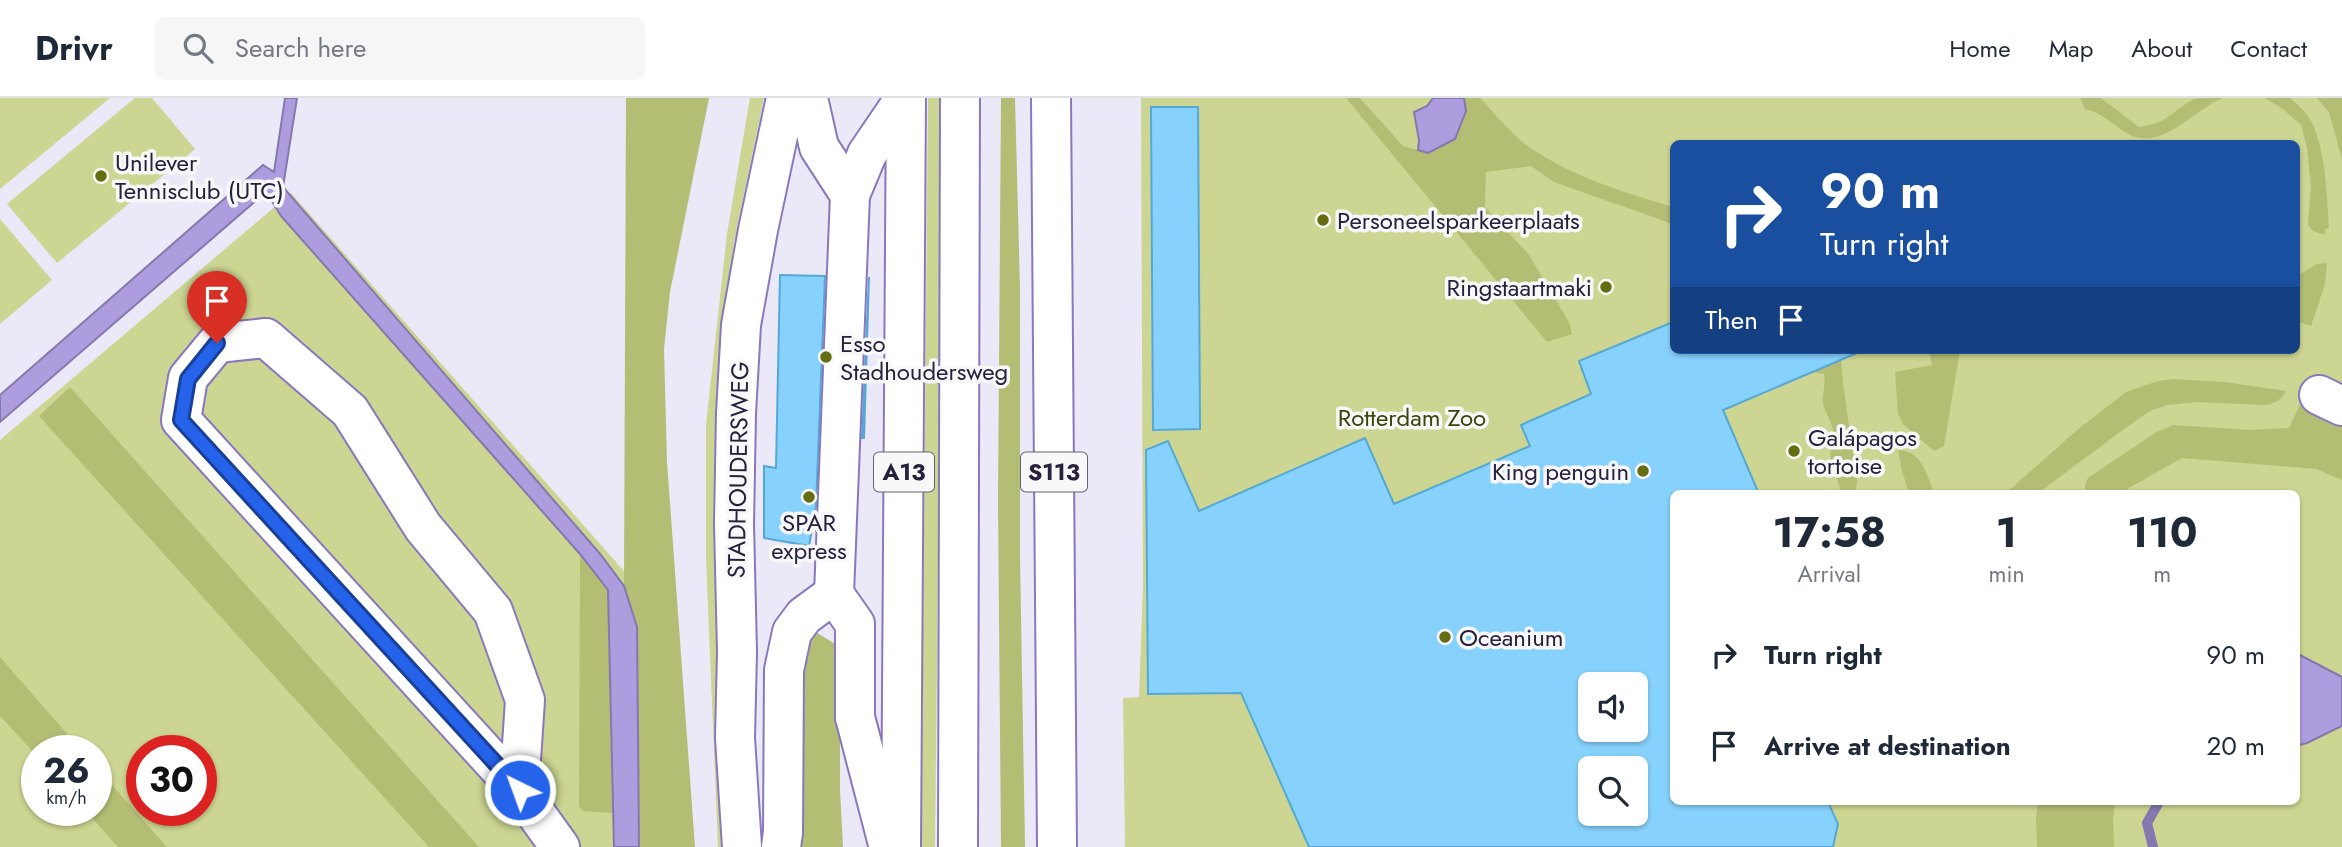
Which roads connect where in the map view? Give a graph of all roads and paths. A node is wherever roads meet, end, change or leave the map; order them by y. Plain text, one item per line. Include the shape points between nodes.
1 (786, 98) edge
2 (808, 98) edge
3 (906, 98) edge
4 (960, 98) edge
5 (1051, 98) edge
6 (850, 195) junction
7 (834, 594) junction
8 (520, 790) junction
9 (782, 840) edge
10 (560, 847) edge
11 (741, 847) edge
12 (888, 847) edge
13 (901, 847) edge
14 (958, 847) edge
15 (1057, 847) edge

1 - 11 main road, STADHOUDERSWEG via 741,325 734,524 735,738
2 - 6 main road via 819,148
3 - 6 main road, A13 via 867,154
3 - 13 main road, A13
4 - 14 main road, A13
5 - 15 main road, S113
6 - 7 main road
7 - 9 main road via 792,632 784,670
7 - 12 main road via 855,624 855,718
8 - 8 main road via 525,700 493,611 423,527 350,411 266,338 217,343 188,379 181,420
8 - 10 main road

